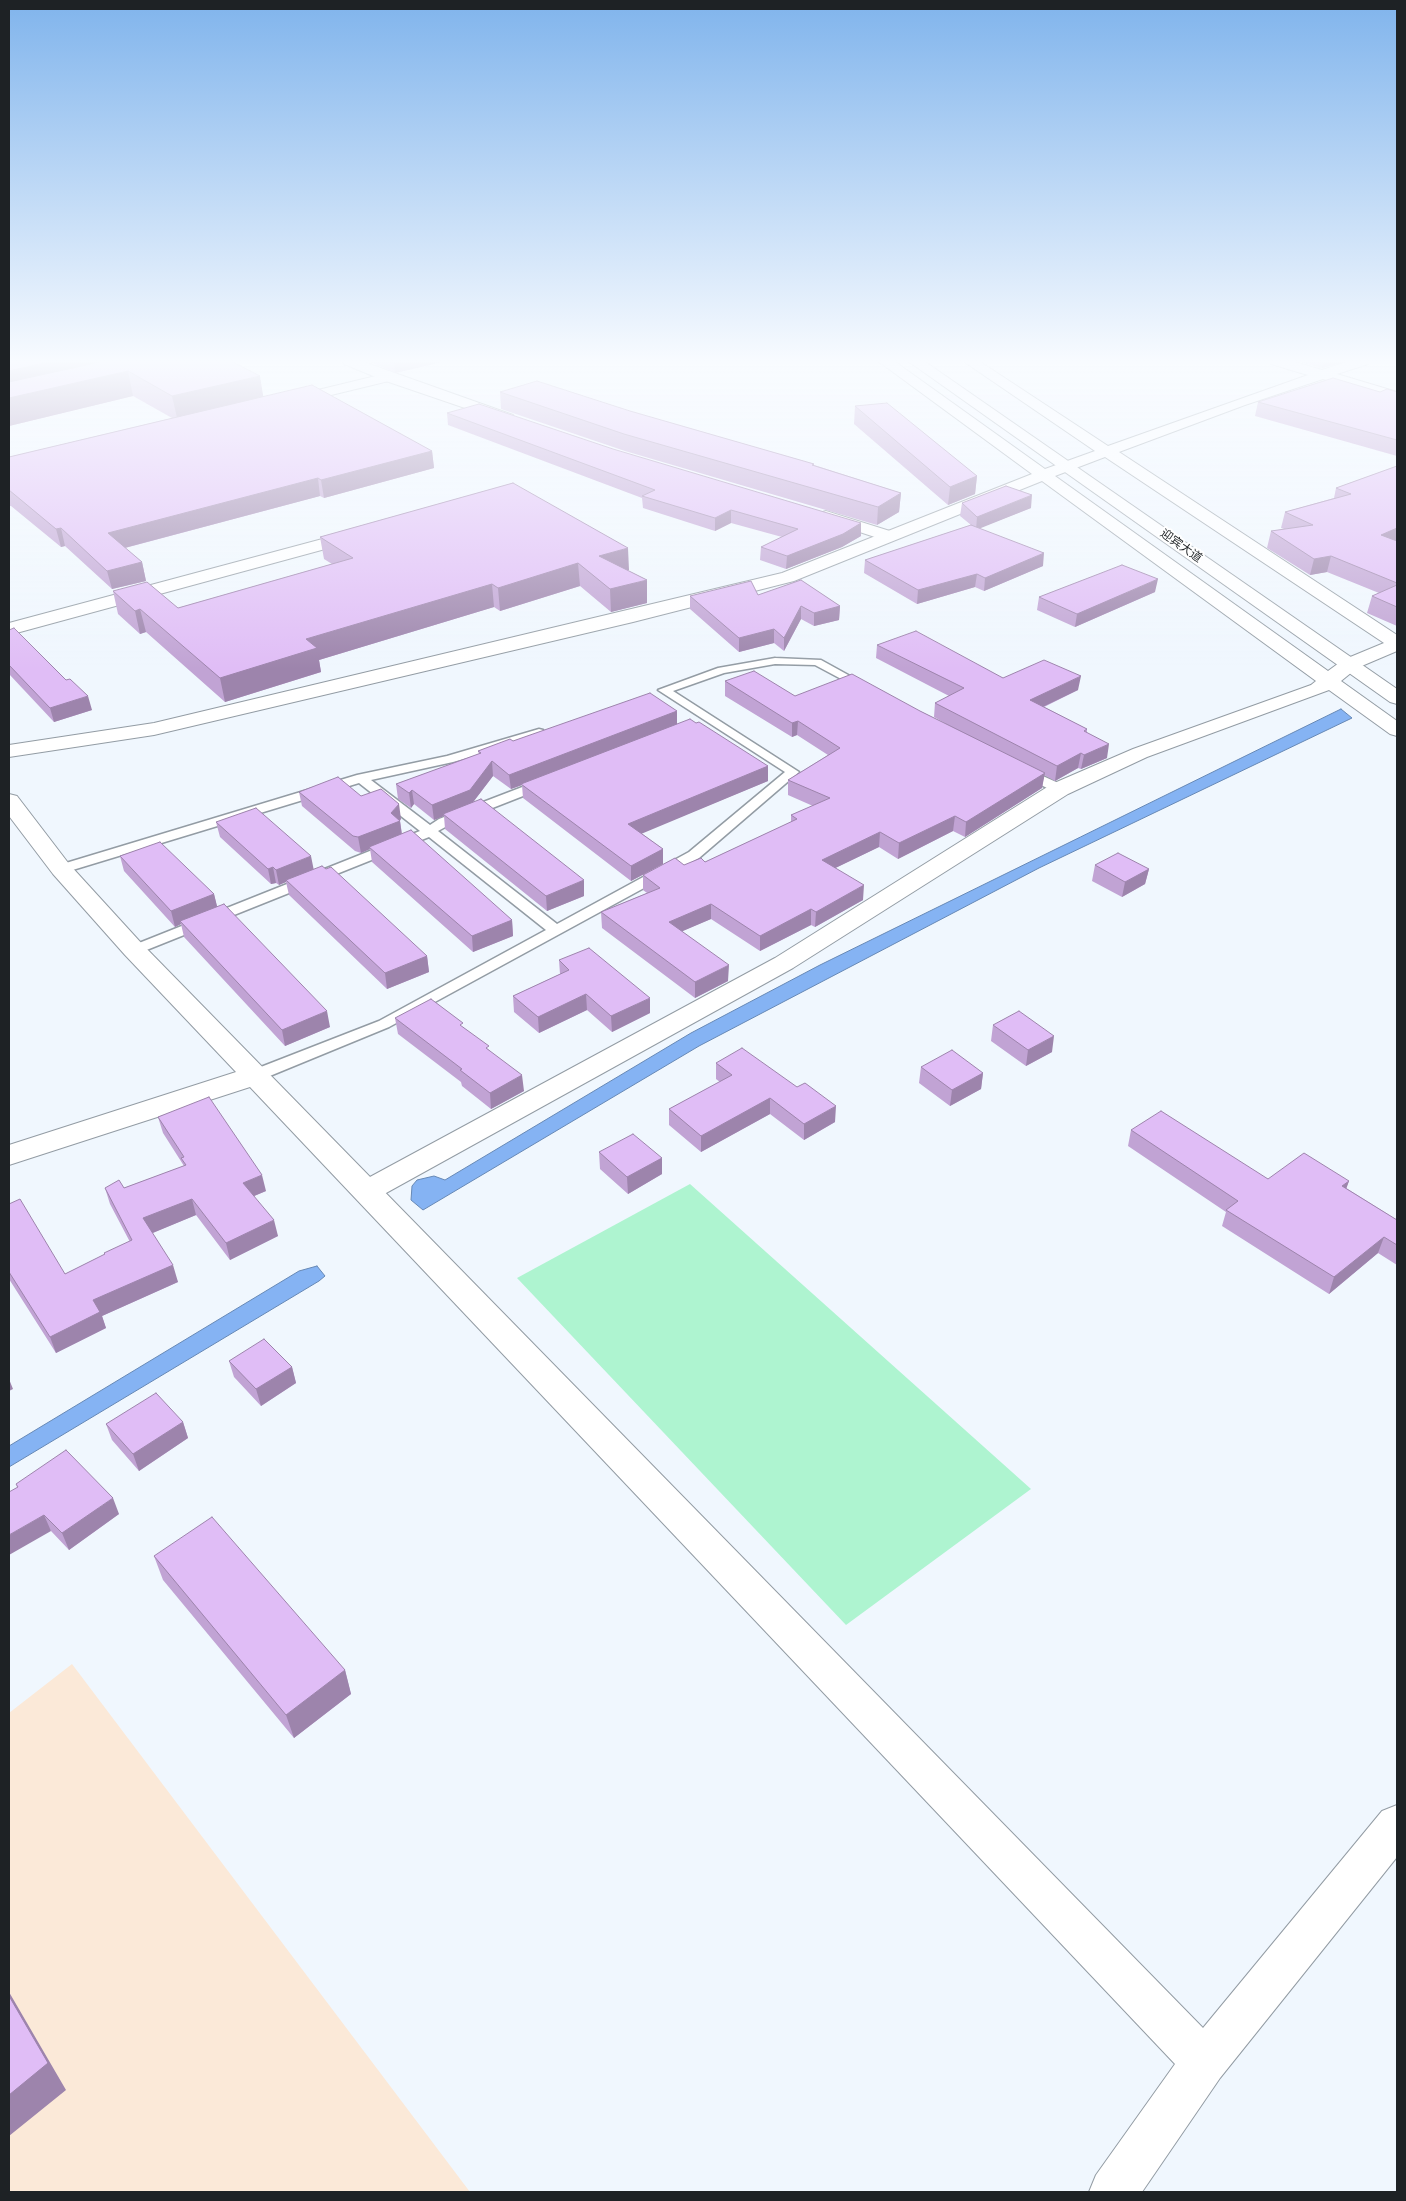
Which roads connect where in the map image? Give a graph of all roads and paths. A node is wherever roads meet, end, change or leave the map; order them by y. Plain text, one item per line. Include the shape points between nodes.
1 (1020, 464) edge
2 (1059, 464) edge
3 (1076, 464) edge
4 (1091, 464) edge
5 (1126, 464) edge
6 (1102, 471) dead end
7 (1038, 477) junction
8 (808, 511) edge
9 (375, 530) edge
10 (887, 536) junction
11 (9, 629) edge
12 (1397, 643) edge
13 (1365, 658) junction
14 (1323, 685) junction
15 (877, 694) edge
16 (1397, 698) edge
17 (710, 719) junction
18 (692, 726) edge
19 (553, 728) edge
20 (1397, 730) edge
21 (9, 751) edge
22 (1016, 767) edge
23 (361, 778) junction
24 (554, 779) edge
25 (1060, 789) junction
26 (9, 801) edge
27 (431, 830) junction
28 (61, 869) junction
29 (556, 930) junction
30 (134, 950) junction
31 (254, 1076) junction
32 (9, 1155) edge
33 (367, 1191) junction
34 (1397, 1825) edge
35 (1204, 2062) junction
36 (1113, 2192) edge

1 - 7 street
2 - 7 street
3 - 13 street, 迎宾大道
4 - 6 street, 迎宾大道
5 - 12 street
7 - 10 street
7 - 14 street
8 - 10 street
9 - 11 street
10 - 21 street via 788,577 643,613 154,728
12 - 13 street
13 - 14 street
13 - 16 street, 迎宾大道
14 - 20 street
14 - 25 street via 1140,753
15 - 17 lane via 817,662 776,661 722,670 660,691
17 - 18 lane
17 - 29 lane via 793,772 694,855
19 - 23 lane via 449,759
22 - 25 lane
23 - 27 lane
23 - 28 lane
24 - 27 lane
25 - 33 street via 784,963
26 - 28 street
27 - 29 lane
27 - 30 lane via 418,838
28 - 30 street
29 - 31 lane via 384,1024
30 - 31 street
31 - 32 street
31 - 33 street
33 - 35 street
34 - 35 street
35 - 36 street

